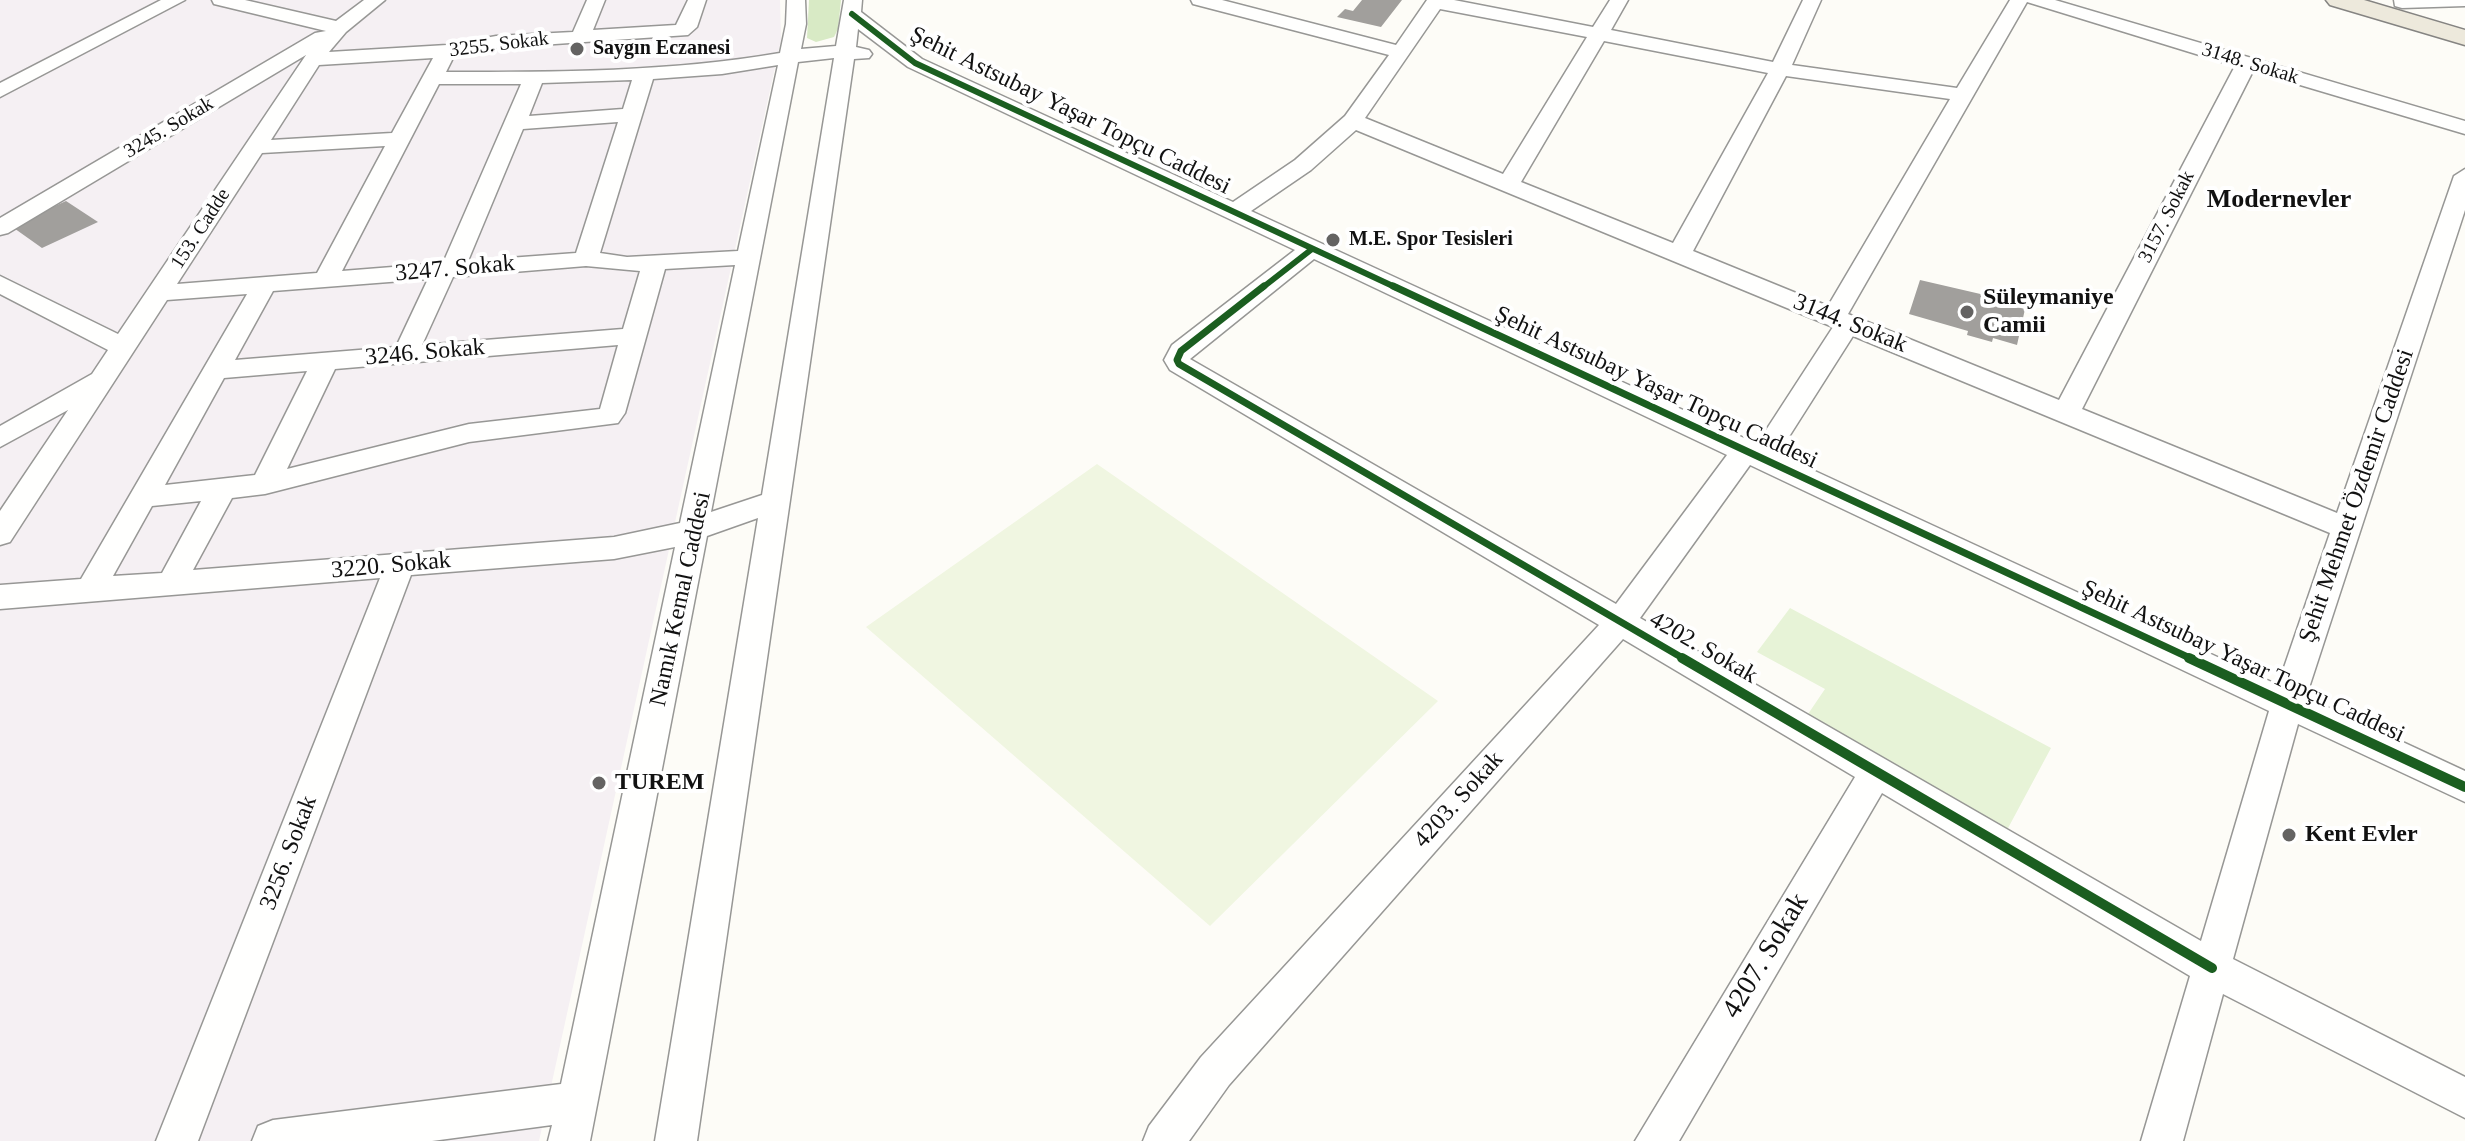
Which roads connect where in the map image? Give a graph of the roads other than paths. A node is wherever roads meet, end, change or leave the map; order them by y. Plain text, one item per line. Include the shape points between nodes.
1 (176, 0) edge
2 (221, 0) edge
3 (376, 0) edge
4 (391, 0) edge
5 (596, 0) edge
6 (697, 0) edge
7 (796, 0) edge
8 (1200, 0) edge
9 (1619, 0) edge
10 (1812, 0) edge
11 (2019, 0) edge
12 (2035, 0) edge
13 (2338, 0) edge
14 (2465, 0) edge
15 (1436, 1) edge
16 (2399, 1) edge
17 (853, 7) edge
18 (2465, 20) edge
19 (339, 28) junction
20 (1599, 34) junction
21 (580, 37) junction
22 (2465, 38) edge
23 (447, 51) junction
24 (845, 51) junction
25 (1401, 52) junction
26 (790, 56) junction
27 (313, 59) junction
28 (915, 63) junction
29 (2247, 63) junction
30 (1780, 69) junction
31 (645, 72) junction
32 (433, 78) junction
33 (534, 78) junction
34 (0, 91) edge
35 (1964, 95) junction
36 (632, 115) junction
37 (1353, 121) junction
38 (514, 123) junction
39 (2465, 128) edge
40 (400, 139) junction
41 (255, 147) junction
42 (1508, 185) junction
43 (2463, 188) edge
44 (1234, 212) junction
45 (0, 228) edge
46 (1312, 249) junction
47 (1679, 255) junction
48 (751, 257) junction
49 (586, 259) junction
50 (655, 262) junction
51 (448, 270) junction
52 (325, 280) junction
53 (0, 284) edge
54 (265, 284) junction
55 (159, 293) junction
56 (1840, 321) junction
57 (634, 336) junction
58 (123, 347) junction
59 (405, 355) junction
60 (325, 362) junction
61 (216, 370) junction
62 (103, 378) junction
63 (2066, 413) junction
64 (0, 438) edge
65 (1753, 455) junction
66 (265, 484) junction
67 (222, 489) junction
68 (144, 497) junction
69 (775, 501) junction
70 (2346, 528) junction
71 (695, 530) junction
72 (0, 534) edge
73 (400, 565) junction
74 (171, 584) junction
75 (90, 590) junction
76 (0, 597) edge
77 (1620, 622) junction
78 (2287, 705) junction
79 (1876, 772) junction
80 (2465, 787) edge
81 (2212, 968) junction
82 (2465, 1098) edge
83 (573, 1122) edge
84 (177, 1141) edge
85 (273, 1141) edge
86 (676, 1141) edge
87 (1164, 1141) edge
88 (1656, 1141) edge
89 (2162, 1141) edge

1 - 34 street
2 - 19 street
3 - 19 street
4 - 19 street
5 - 21 street
6 - 21 street, 3255. Sokak via 685,29
7 - 26 street
8 - 25 street
9 - 20 street
10 - 30 street
11 - 35 street, 4203. Sokak
12 - 29 street, 3148. Sokak
13 - 22 main road
14 - 16 street
15 - 20 street
15 - 25 street
16 - 18 main road
17 - 24 street, Şehit Astsubay Yaşar Topçu Caddesi
17 - 28 street, Şehit Astsubay Yaşar Topçu Caddesi via 887,44
19 - 27 street, 153. Cadde
19 - 45 street, 3245. Sokak
20 - 30 street
20 - 42 street
21 - 23 street, 3255. Sokak
23 - 27 street, 3255. Sokak
23 - 32 street
24 - 26 street, Şehit Astsubay Yaşar Topçu Caddesi
24 - 28 street, Şehit Astsubay Yaşar Topçu Caddesi
24 - 69 street
25 - 37 street
26 - 31 street, Şehit Astsubay Yaşar Topçu Caddesi via 723,68
26 - 48 street, Namık Kemal Caddesi
27 - 41 street, 153. Cadde
28 - 44 street, Şehit Astsubay Yaşar Topçu Caddesi
29 - 39 street, 3148. Sokak
29 - 63 street, 3157. Sokak
30 - 35 street
30 - 47 street
31 - 33 street, Şehit Astsubay Yaşar Topçu Caddesi
31 - 36 street
32 - 33 street, Şehit Astsubay Yaşar Topçu Caddesi
32 - 40 street
33 - 38 street
35 - 56 street, 4203. Sokak
36 - 38 street
36 - 49 street
37 - 42 street, 3144. Sokak
37 - 44 street via 1303,165
38 - 51 street
40 - 41 street
40 - 52 street
41 - 55 street, 153. Cadde
42 - 47 street, 3144. Sokak
43 - 70 street, Şehit Mehmet Özdemir Caddesi
44 - 46 street, Şehit Astsubay Yaşar Topçu Caddesi
46 - 65 street, Şehit Astsubay Yaşar Topçu Caddesi
46 - 77 street, 4202. Sokak via 1181,351 1177,360
47 - 56 street, 3144. Sokak
48 - 50 street, 3247. Sokak
48 - 71 street, Namık Kemal Caddesi
49 - 50 street, 3247. Sokak
49 - 51 street, 3247. Sokak
50 - 57 street
51 - 52 street, 3247. Sokak
51 - 59 street
52 - 54 street, 3247. Sokak
53 - 58 street
54 - 55 street, 3247. Sokak
54 - 61 street
55 - 58 street, 153. Cadde
56 - 63 street, 3144. Sokak
56 - 65 street, 4203. Sokak
57 - 59 street, 3246. Sokak
57 - 66 street via 608,417 469,433
58 - 62 street, 153. Cadde
59 - 60 street, 3246. Sokak
60 - 61 street, 3246. Sokak
60 - 66 street
61 - 68 street
62 - 64 street
62 - 72 street, 153. Cadde
63 - 70 street, 3144. Sokak
65 - 77 street, 4203. Sokak
65 - 78 street, Şehit Astsubay Yaşar Topçu Caddesi
66 - 67 street
67 - 68 street
67 - 74 street
68 - 75 street
69 - 71 street, 3220. Sokak
69 - 86 street
70 - 78 street, Şehit Mehmet Özdemir Caddesi
71 - 73 street, 3220. Sokak via 614,548
71 - 83 street, Namık Kemal Caddesi
73 - 74 street, 3220. Sokak
73 - 84 street, 3256. Sokak
74 - 75 street, 3220. Sokak
75 - 76 street, 3220. Sokak
77 - 79 street, 4202. Sokak
77 - 87 street, 4203. Sokak via 1215,1071
78 - 80 street, Şehit Astsubay Yaşar Topçu Caddesi
78 - 81 street, Şehit Mehmet Özdemir Caddesi
79 - 81 street, 4202. Sokak
79 - 88 street, 4207. Sokak
81 - 82 street, 4202. Sokak
81 - 89 street, Şehit Mehmet Özdemir Caddesi
83 - 85 street

